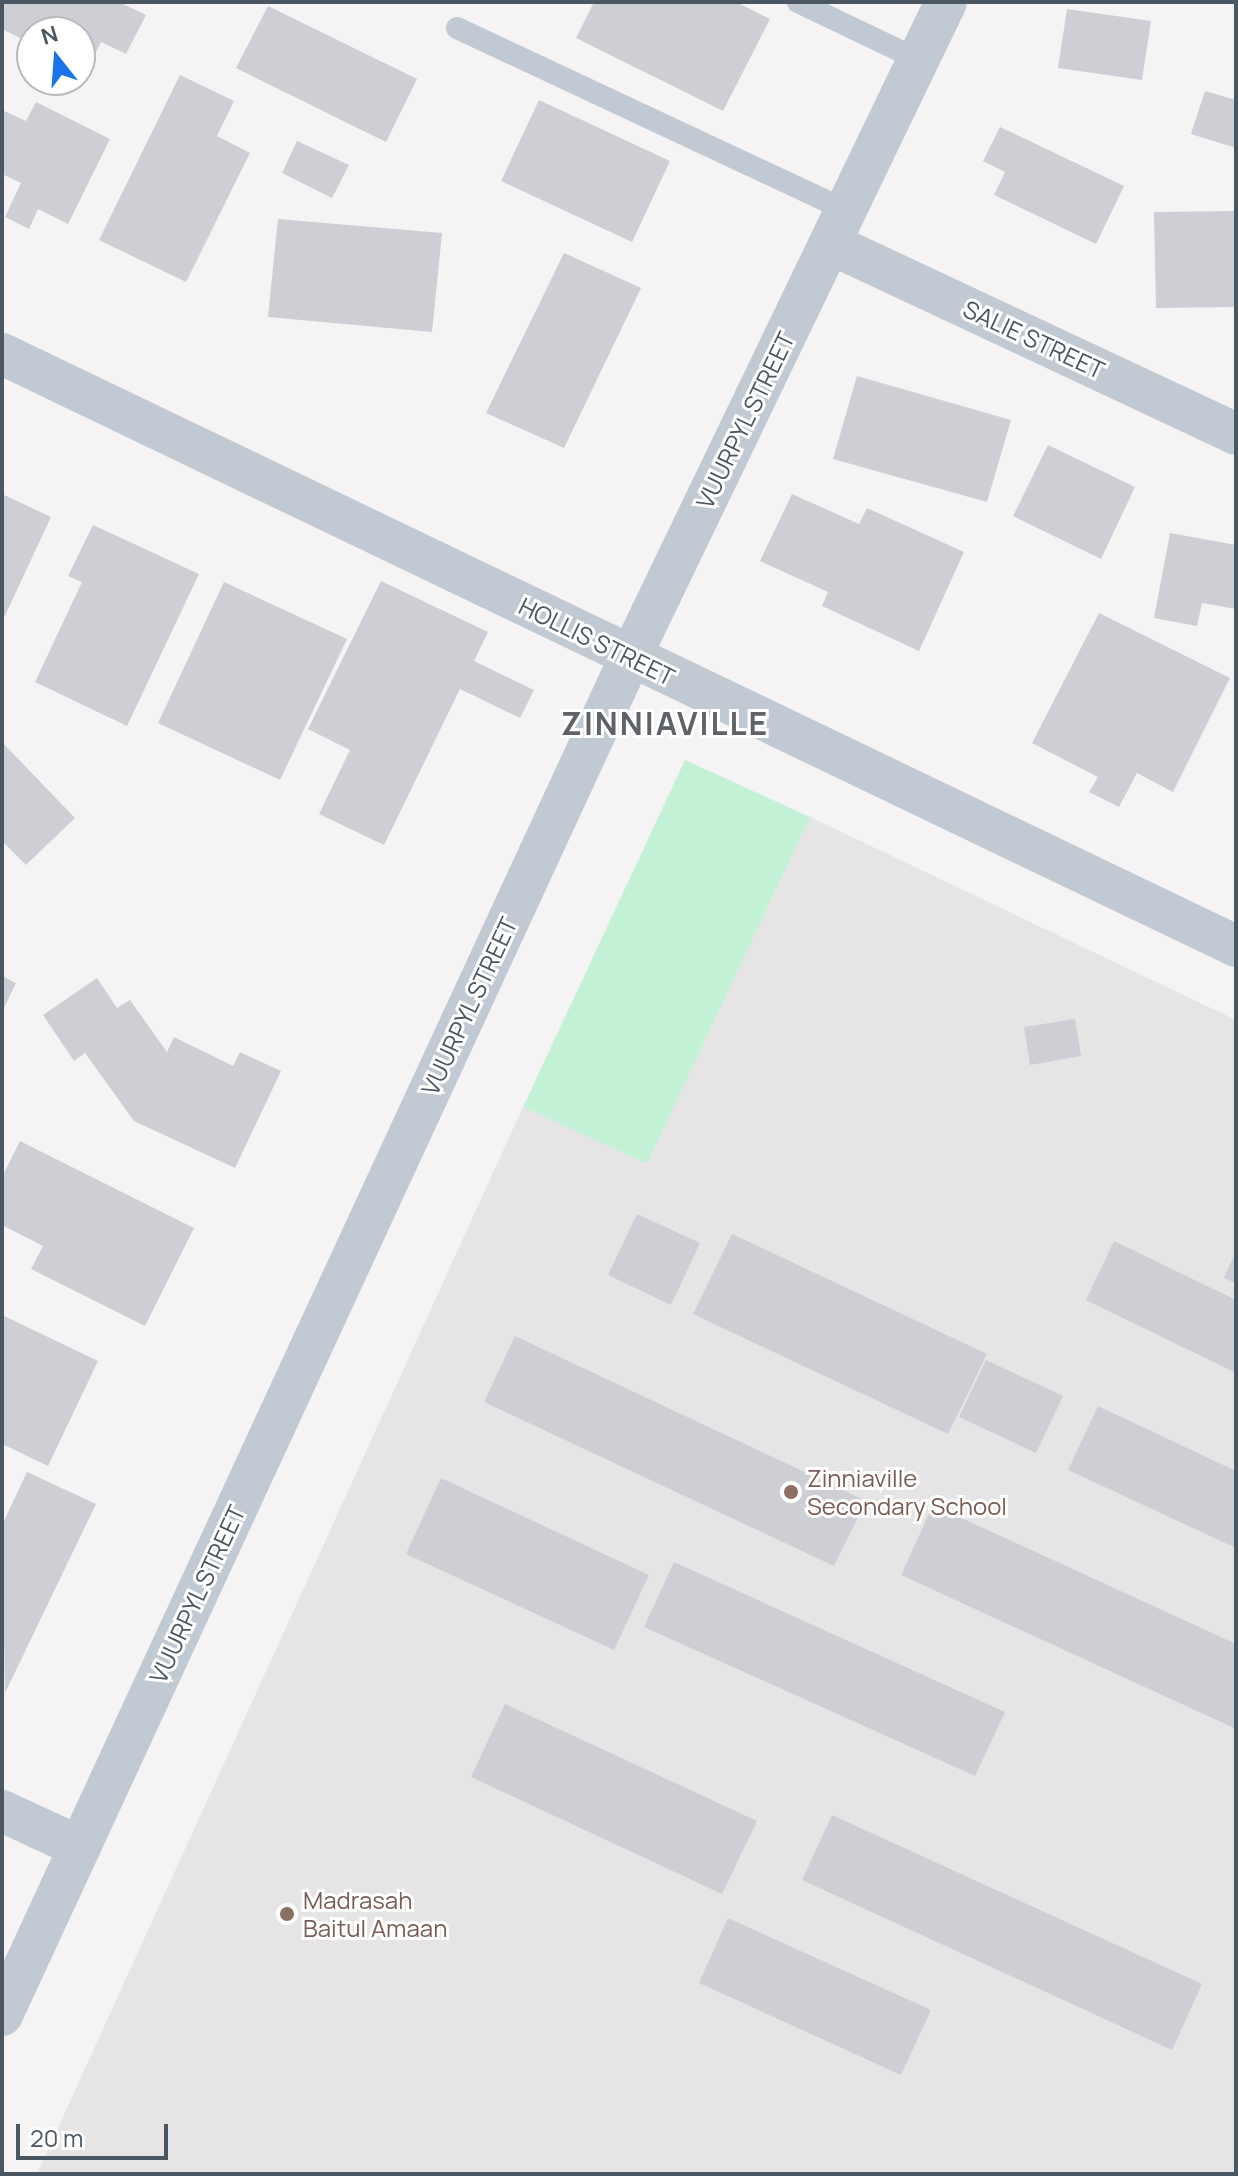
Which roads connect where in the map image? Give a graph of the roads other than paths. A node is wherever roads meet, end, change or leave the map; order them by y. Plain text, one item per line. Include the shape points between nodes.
1 (798, 2) edge
2 (946, 2) edge
3 (457, 28) dead end
4 (919, 60) junction
5 (839, 227) junction
6 (2, 354) edge
7 (1236, 434) edge
8 (630, 658) junction
9 (1236, 946) edge
10 (2, 1811) edge
11 (80, 1847) junction
12 (2, 2015) edge

1 - 4 lane
2 - 4 street, VUURPYL STREET
3 - 5 lane
4 - 5 street, VUURPYL STREET
5 - 7 street, SALIE STREET
5 - 8 street, VUURPYL STREET
6 - 8 street, HOLLIS STREET
8 - 9 street, HOLLIS STREET
8 - 11 street, VUURPYL STREET
10 - 11 street
11 - 12 street, VUURPYL STREET

